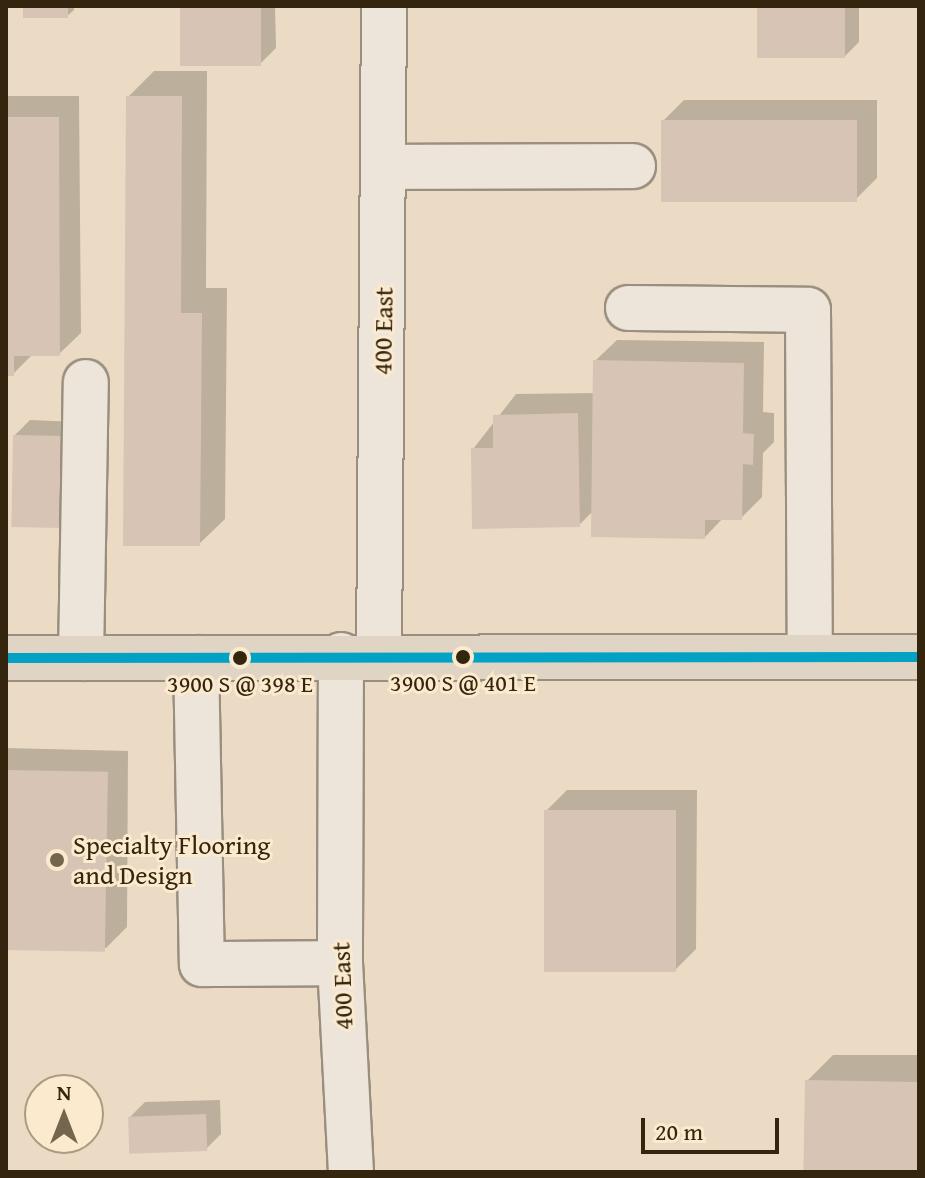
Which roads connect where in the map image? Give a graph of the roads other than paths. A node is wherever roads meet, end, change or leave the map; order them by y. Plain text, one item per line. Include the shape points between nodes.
1 (384, 6) edge
2 (633, 166) dead end
3 (384, 167) junction
4 (628, 308) dead end
5 (86, 382) dead end
6 (360, 655) junction
7 (810, 657) junction
8 (919, 657) edge
9 (6, 658) edge
10 (81, 658) junction
11 (196, 658) junction
12 (340, 963) junction
13 (351, 1172) edge

1 - 3 street, 400 East
2 - 3 street
3 - 6 street, 400 East
4 - 7 street via 808,310
5 - 10 street
6 - 7 main road
6 - 11 main road
6 - 12 street, 400 East
7 - 8 main road
9 - 10 main road
10 - 11 main road
11 - 12 street via 202,964
12 - 13 street, 400 East

